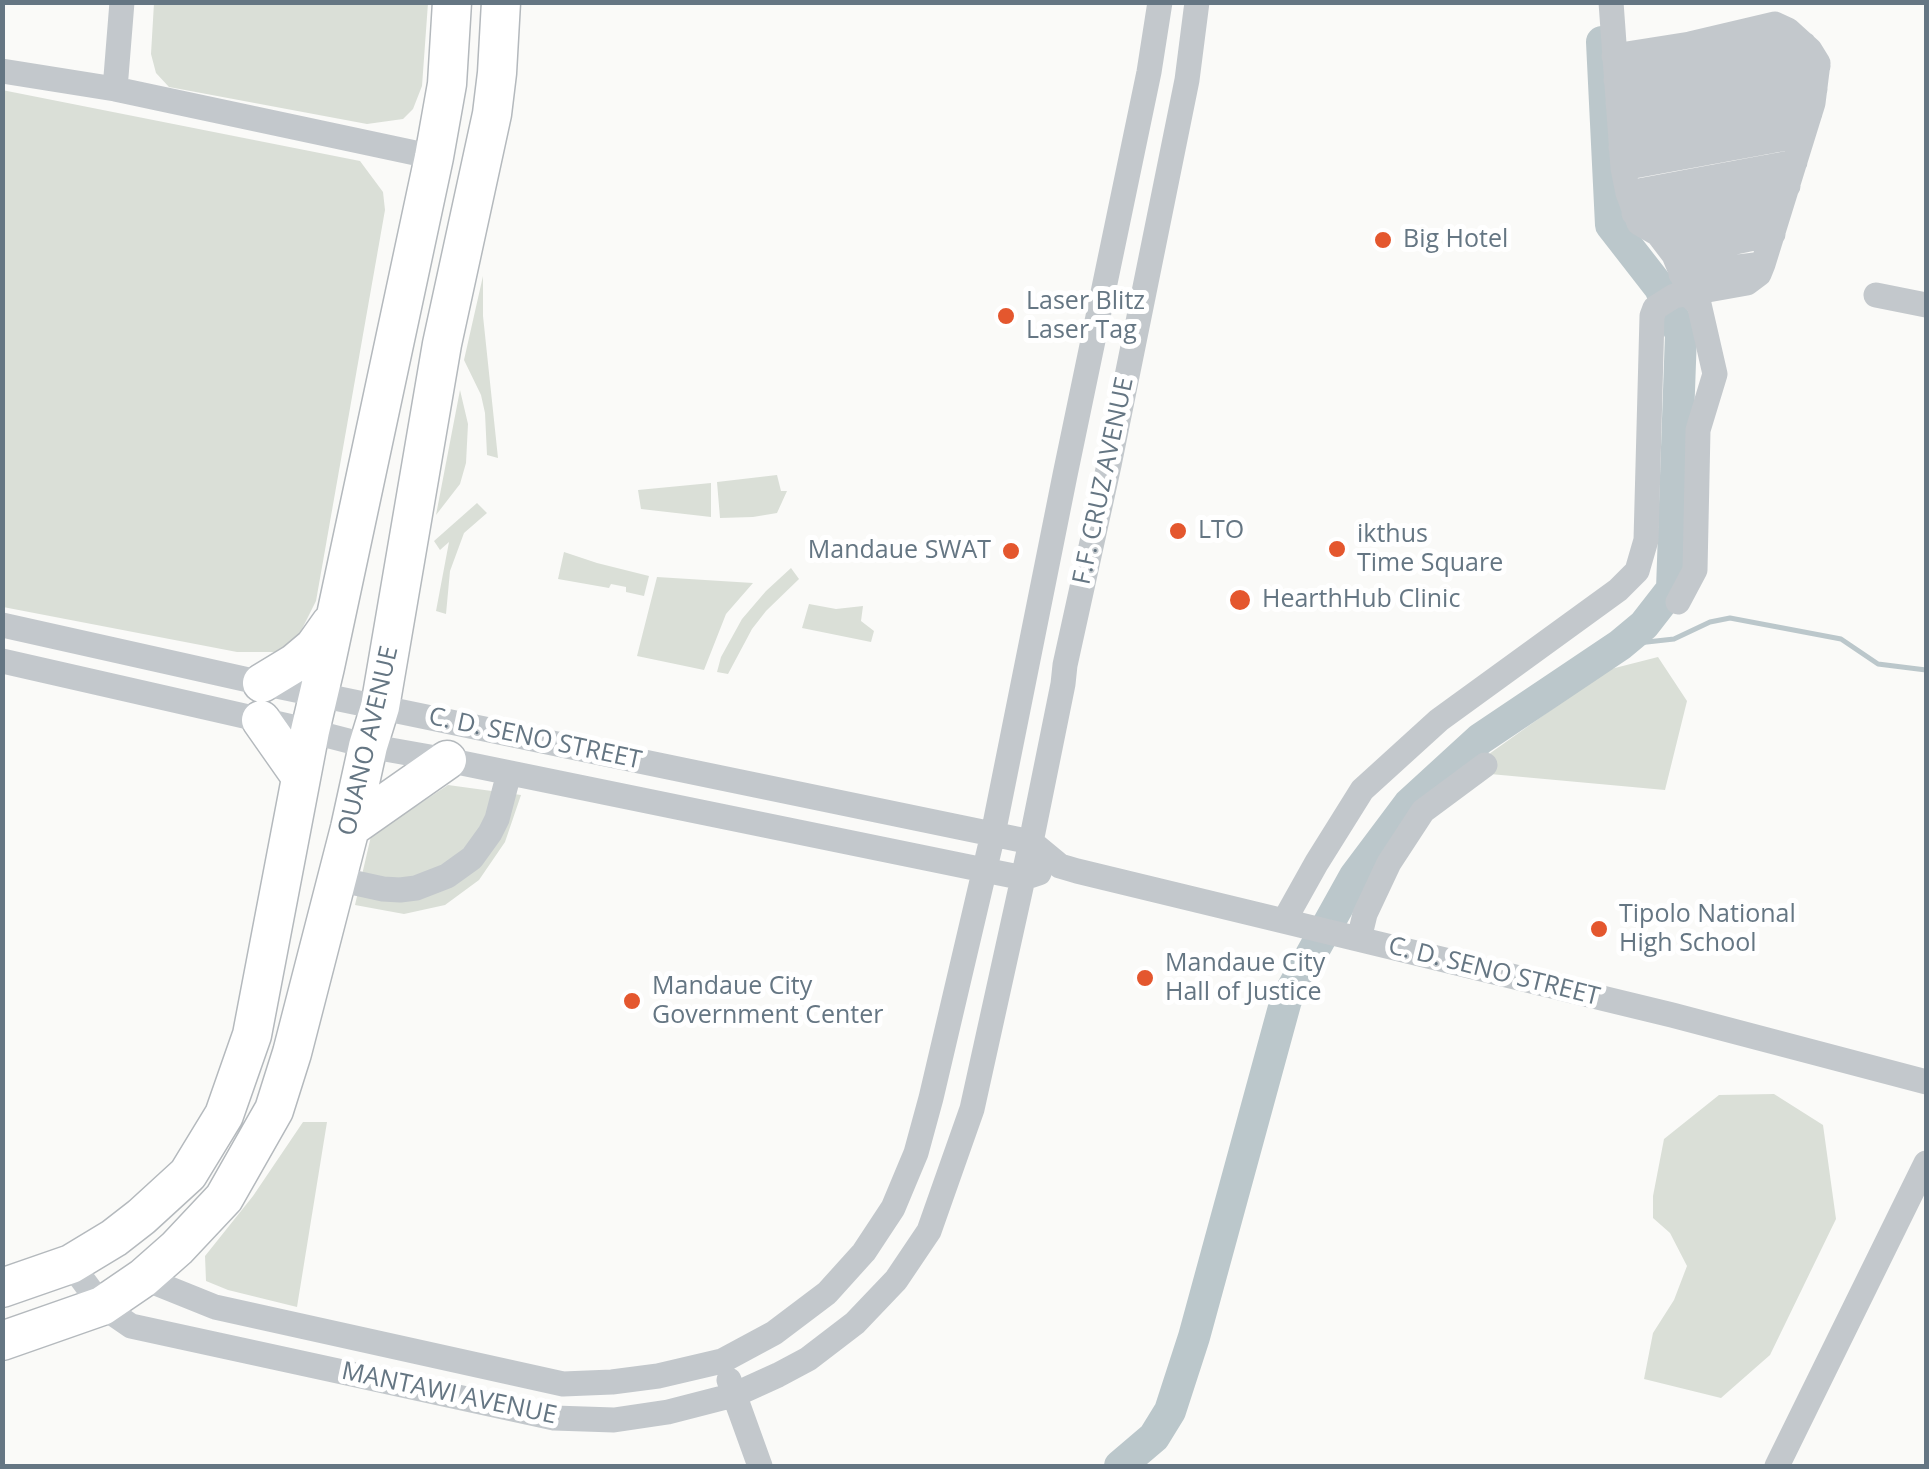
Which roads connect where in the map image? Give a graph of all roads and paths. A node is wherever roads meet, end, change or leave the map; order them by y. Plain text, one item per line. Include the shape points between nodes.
1 (122, 2) edge
2 (452, 2) edge
3 (501, 2) edge
4 (1160, 2) edge
5 (1197, 2) edge
6 (1611, 2) edge
7 (1773, 13) edge
8 (2, 71) edge
9 (115, 88) junction
10 (1810, 90) junction
11 (1707, 109) junction
12 (1622, 136) junction
13 (434, 157) junction
14 (1784, 198) junction
15 (1672, 276) junction
16 (1876, 295) dead end
17 (1926, 305) edge
18 (1678, 602) dead end
19 (336, 617) junction
20 (6, 626) edge
21 (2, 661) edge
22 (319, 694) junction
23 (261, 701) junction
24 (380, 706) junction
25 (310, 731) junction
26 (368, 746) junction
27 (447, 760) junction
28 (1485, 765) dead end
29 (509, 773) junction
30 (301, 777) junction
31 (759, 785) junction
32 (750, 823) junction
33 (350, 828) junction
34 (993, 834) junction
35 (1031, 842) junction
36 (1060, 866) junction
37 (984, 870) junction
38 (1024, 878) junction
39 (337, 879) junction
40 (1291, 923) junction
41 (1350, 938) junction
42 (1926, 1082) edge
43 (1926, 1163) edge
44 (71, 1264) junction
45 (142, 1278) junction
46 (2, 1288) edge
47 (102, 1306) junction
48 (2, 1342) edge
49 (722, 1362) junction
50 (734, 1395) junction
51 (760, 1466) edge
52 (1777, 1466) edge

1 - 9 street
2 - 13 highway
3 - 24 highway, OUANO AVENUE via 492,114 442,344
4 - 34 street, F.F. CRUZ AVENUE
5 - 35 street, F.F. CRUZ AVENUE via 1187,80
6 - 12 street
7 - 10 street via 1788,30
7 - 11 street
8 - 9 street
9 - 13 street
10 - 11 street
10 - 11 street
10 - 11 street
10 - 14 street
11 - 12 street
11 - 12 street
11 - 12 street
11 - 12 street
11 - 14 street
12 - 14 street
12 - 15 street via 1639,224
13 - 19 highway
14 - 15 street
14 - 15 street via 1763,264 1748,283
15 - 18 street via 1700,304 1715,374 1698,430 1695,570
15 - 40 street via 1652,316 1646,540 1637,571 1439,720 1362,790 1317,862
16 - 17 street
19 - 22 highway
19 - 23 highway
20 - 21 street
20 - 23 street, C. D. SENO STREET
21 - 23 street, C. D. SENO STREET
22 - 23 street, C. D. SENO STREET
22 - 24 street, C. D. SENO STREET
22 - 25 highway
23 - 25 street, C. D. SENO STREET
23 - 30 highway
24 - 26 highway, OUANO AVENUE
24 - 31 street, C. D. SENO STREET
25 - 26 street, C. D. SENO STREET
25 - 30 highway
26 - 27 street, C. D. SENO STREET
26 - 33 highway, OUANO AVENUE
27 - 29 street, C. D. SENO STREET
27 - 33 highway
28 - 41 street via 1422,811
29 - 32 street, C. D. SENO STREET
29 - 39 street via 490,833 447,876 400,890
30 - 44 highway via 252,1035 224,1114 188,1174 142,1217
31 - 32 street
31 - 34 street, C. D. SENO STREET
32 - 37 street, C. D. SENO STREET
33 - 39 highway, OUANO AVENUE
34 - 35 street, C. D. SENO STREET
34 - 37 street, MANTAWI AVENUE
35 - 36 street, C. D. SENO STREET
35 - 38 street, MANTAWI AVENUE
36 - 38 street, C. D. SENO STREET
36 - 40 street, C. D. SENO STREET
37 - 38 street, C. D. SENO STREET
37 - 49 street, MANTAWI AVENUE via 916,1154 893,1208 827,1293
38 - 50 street, MANTAWI AVENUE via 972,1108 929,1230 896,1280 854,1323 808,1359
39 - 45 highway, OUANO AVENUE via 274,1110 224,1198
40 - 41 street, C. D. SENO STREET
41 - 42 street, C. D. SENO STREET
43 - 52 street
44 - 46 highway
44 - 47 street, MANTAWI AVENUE
45 - 47 highway, OUANO AVENUE
45 - 49 street, MANTAWI AVENUE via 215,1307 563,1384 658,1376
47 - 48 highway, OUANO AVENUE
47 - 50 street, MANTAWI AVENUE via 131,1326 554,1418 614,1420
49 - 50 street
50 - 51 street

